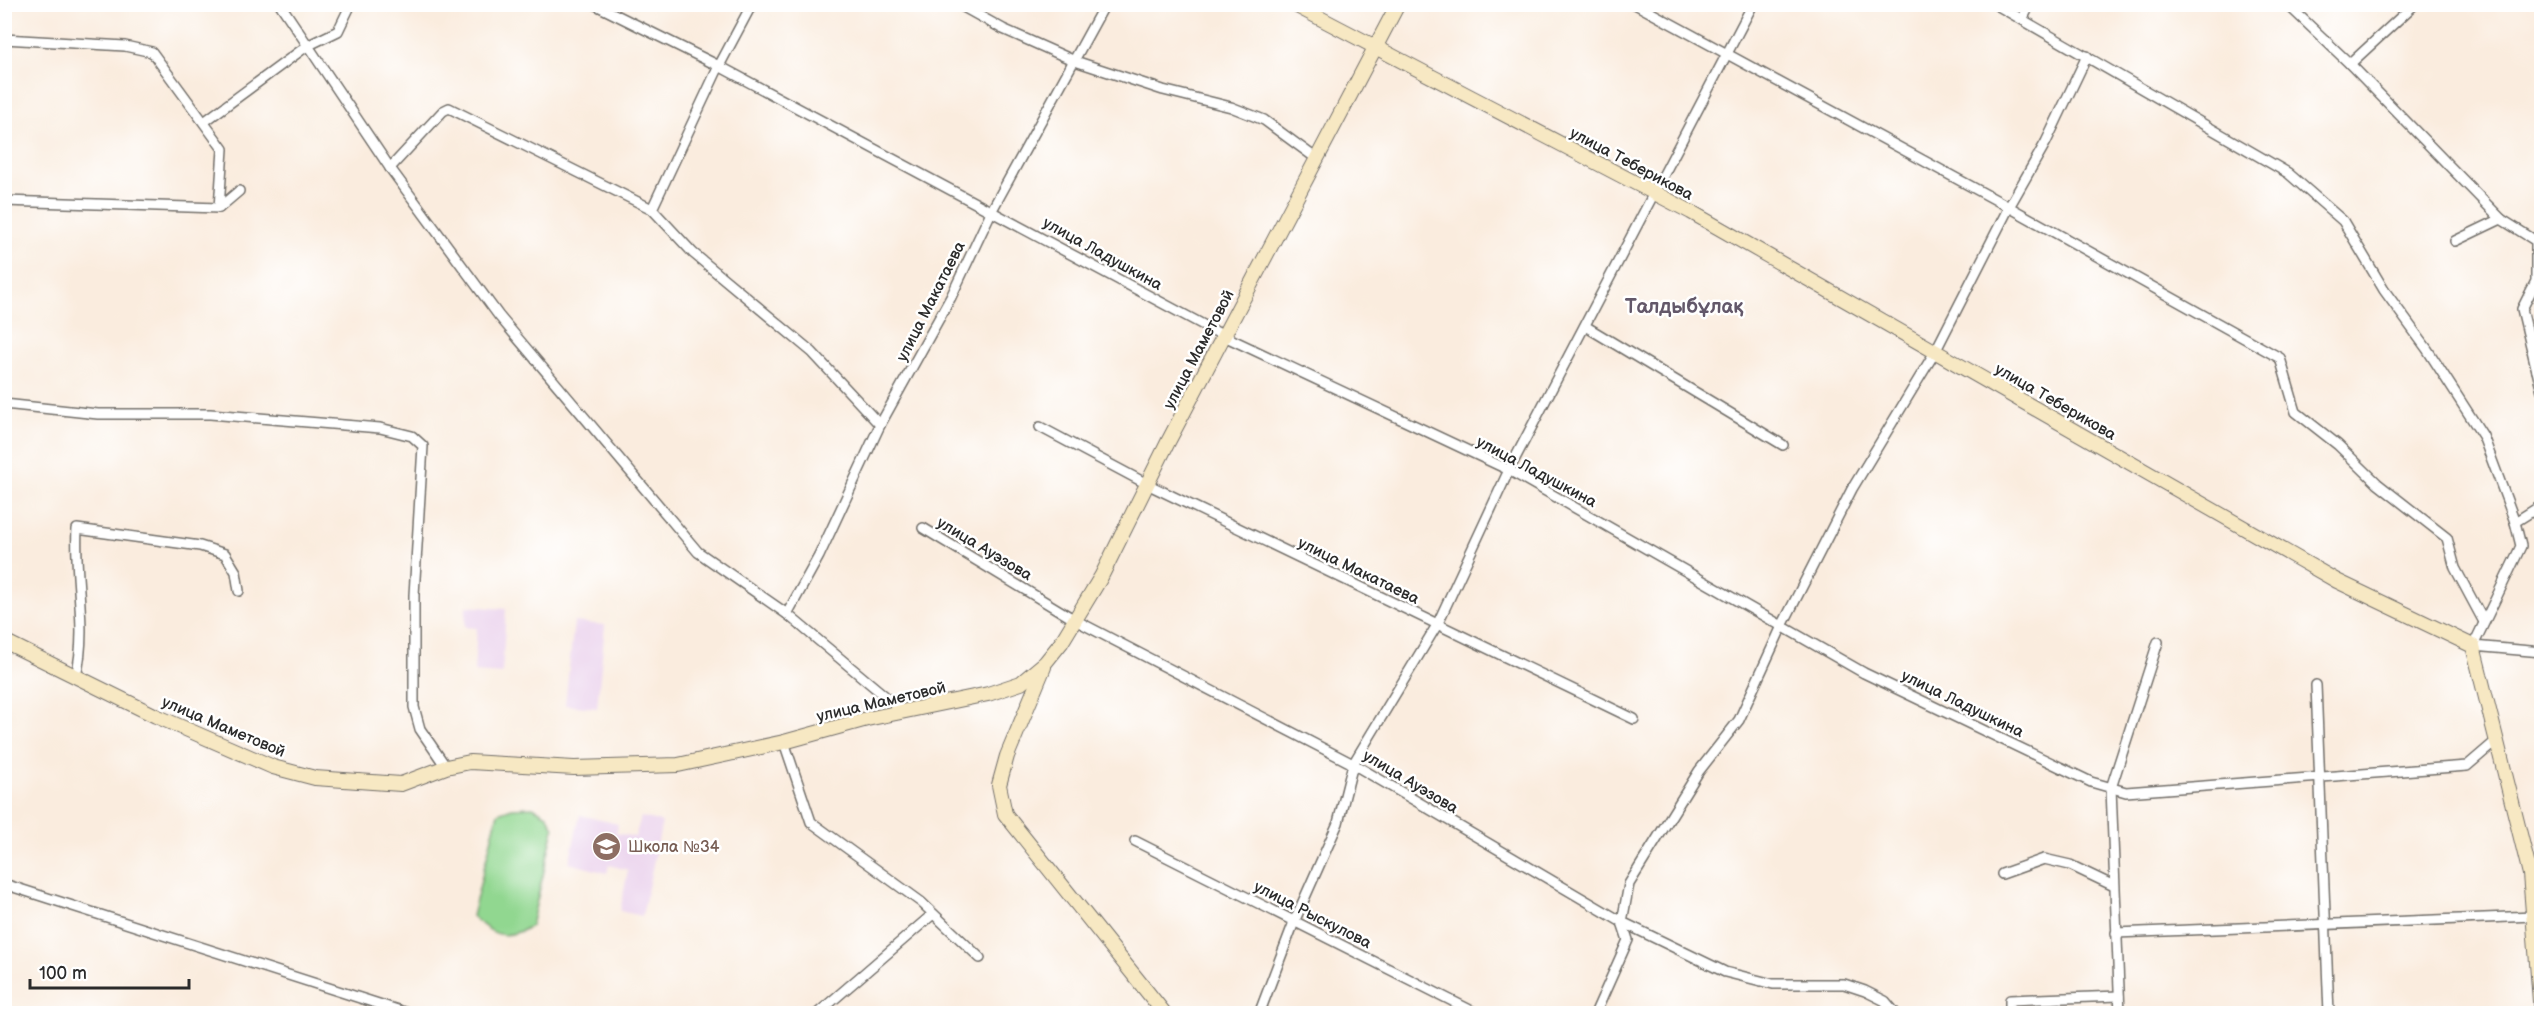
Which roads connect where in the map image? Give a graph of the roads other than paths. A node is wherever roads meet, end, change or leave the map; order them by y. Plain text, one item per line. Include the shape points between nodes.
1 (280, 4) edge
2 (351, 4) edge
3 (594, 4) edge
4 (752, 4) edge
5 (958, 4) edge
6 (1106, 4) edge
7 (1293, 4) edge
8 (1398, 4) edge
9 (1635, 4) edge
10 (1753, 4) edge
11 (1995, 4) edge
12 (2030, 4) edge
13 (2287, 4) edge
14 (2415, 4) edge
15 (2023, 18) junction
16 (4, 39) edge
17 (307, 46) junction
18 (1376, 46) junction
19 (1729, 54) junction
20 (2087, 56) junction
21 (1075, 60) junction
22 (2350, 64) junction
23 (719, 66) junction
24 (204, 122) junction
25 (1317, 159) junction
26 (390, 168) junction
27 (239, 191) dead end
28 (1656, 194) junction
29 (4, 201) edge
30 (2009, 207) junction
31 (219, 208) junction
32 (652, 209) junction
33 (992, 210) junction
34 (2501, 219) junction
35 (2455, 241) dead end
36 (1585, 326) junction
37 (1224, 336) junction
38 (1935, 352) junction
39 (2539, 370) edge
40 (2541, 391) edge
41 (4, 404) edge
42 (880, 425) junction
43 (1040, 427) dead end
44 (1783, 445) dead end
45 (1509, 470) junction
46 (1147, 484) junction
47 (2541, 505) edge
48 (2515, 522) junction
49 (923, 528) dead end
50 (239, 591) dead end
51 (787, 614) junction
52 (1075, 620) junction
53 (2484, 622) junction
54 (1437, 625) junction
55 (1782, 626) junction
56 (4, 641) edge
57 (2158, 642) dead end
58 (2473, 646) junction
59 (2541, 652) edge
60 (1045, 663) junction
61 (76, 676) junction
62 (2316, 685) dead end
63 (904, 712) junction
64 (1634, 719) dead end
65 (784, 742) junction
66 (2495, 742) junction
67 (1353, 764) junction
68 (446, 767) junction
69 (2321, 777) junction
70 (2111, 788) junction
71 (1135, 841) dead end
72 (2002, 874) dead end
73 (4, 884) edge
74 (2114, 886) junction
75 (933, 914) junction
76 (2534, 916) junction
77 (1294, 922) junction
78 (1622, 922) junction
79 (2326, 925) junction
80 (2116, 933) junction
81 (980, 958) dead end
82 (2119, 996) junction
83 (410, 1014) edge
84 (817, 1014) edge
85 (1165, 1014) edge
86 (1259, 1014) edge
87 (1478, 1014) edge
88 (1595, 1014) edge
89 (1896, 1014) edge
90 (2010, 1014) edge
91 (2120, 1014) edge
92 (2329, 1014) edge
93 (2541, 1014) edge

1 - 17 street
2 - 17 street via 338,31
3 - 23 street, улица Ладушкина
4 - 23 street
5 - 21 street via 1003,29
6 - 21 street, улица Макатаева
7 - 18 street, улица Теберикова
8 - 18 street, улица Маметовой
9 - 19 street
10 - 19 street
11 - 15 street
12 - 15 street
13 - 22 street
14 - 22 street
15 - 20 street
16 - 24 street via 125,46 152,52
17 - 24 street
17 - 26 street
18 - 25 street, улица Маметовой
18 - 28 street, улица Теберикова
19 - 28 street
19 - 30 street
20 - 30 street via 2046,142
20 - 48 street via 2288,172 2343,220 2384,290 2483,436
21 - 25 street via 1264,120
21 - 33 street, улица Макатаева
22 - 34 street
23 - 32 street
23 - 33 street, улица Ладушкина
24 - 31 street via 223,149
25 - 37 street, улица Маметовой
26 - 32 street via 449,108
26 - 51 street via 499,316 698,552
27 - 31 street
28 - 36 street
28 - 38 street, улица Теберикова
29 - 31 street
30 - 38 street
30 - 53 street via 2280,358 2296,412 2447,538 2455,568
32 - 42 street via 693,253 812,352
33 - 37 street, улица Ладушкина
33 - 42 street, улица Макатаева via 951,297
34 - 35 street
34 - 39 street via 2536,241 2536,281 2522,309
36 - 44 street
36 - 45 street
37 - 45 street, улица Ладушкина
37 - 46 street, улица Маметовой
38 - 55 street via 1852,489
38 - 58 street, улица Теберикова via 2337,581
39 - 40 street
41 - 68 street via 98,414 221,415 380,428 412,436 423,447 414,595 414,707 420,729
42 - 51 street, улица Макатаева via 819,556
43 - 46 street, улица Макатаева
45 - 54 street
45 - 55 street, улица Ладушкина
46 - 52 street, улица Маметовой
46 - 54 street, улица Макатаева
47 - 48 street
48 - 53 street via 2521,546
49 - 52 street, улица Ауэзова
50 - 61 street via 236,572 225,554 200,546 77,529 81,618
51 - 63 street
52 - 60 street, улица Маметовой
52 - 67 street, улица Ауэзова
53 - 58 street
54 - 64 street, улица Макатаева
54 - 67 street
55 - 70 street, улица Ладушкина via 1864,673 2091,782
55 - 78 street via 1739,720 1699,771 1629,884
56 - 61 street, улица Маметовой
57 - 70 street
58 - 59 street
58 - 66 street
60 - 63 street, улица Маметовой via 1021,683
60 - 85 street via 999,785 1005,814
61 - 68 street, улица Маметовой via 262,762 315,778 401,783
62 - 69 street
63 - 65 street, улица Маметовой
65 - 68 street, улица Маметовой via 678,765 574,768 470,762
65 - 75 street via 811,822
66 - 69 street, улица Ладушкина via 2467,766
66 - 76 street via 2530,874
67 - 77 street via 1338,823
67 - 78 street, улица Ауэзова
69 - 70 street, улица Ладушкина via 2126,792
69 - 79 street
70 - 74 street
71 - 77 street, улица Рыскулова
72 - 74 street via 2044,859 2070,865
73 - 83 street
74 - 80 street
75 - 81 street
75 - 84 street
76 - 79 street
76 - 93 street
77 - 86 street
77 - 87 street, улица Рыскулова
78 - 88 street via 1628,940
78 - 89 street, улица Ауэзова via 1725,972 1773,984 1844,984 1885,1002
79 - 80 street
79 - 92 street
80 - 82 street
82 - 90 street via 2010,1000
82 - 91 street

